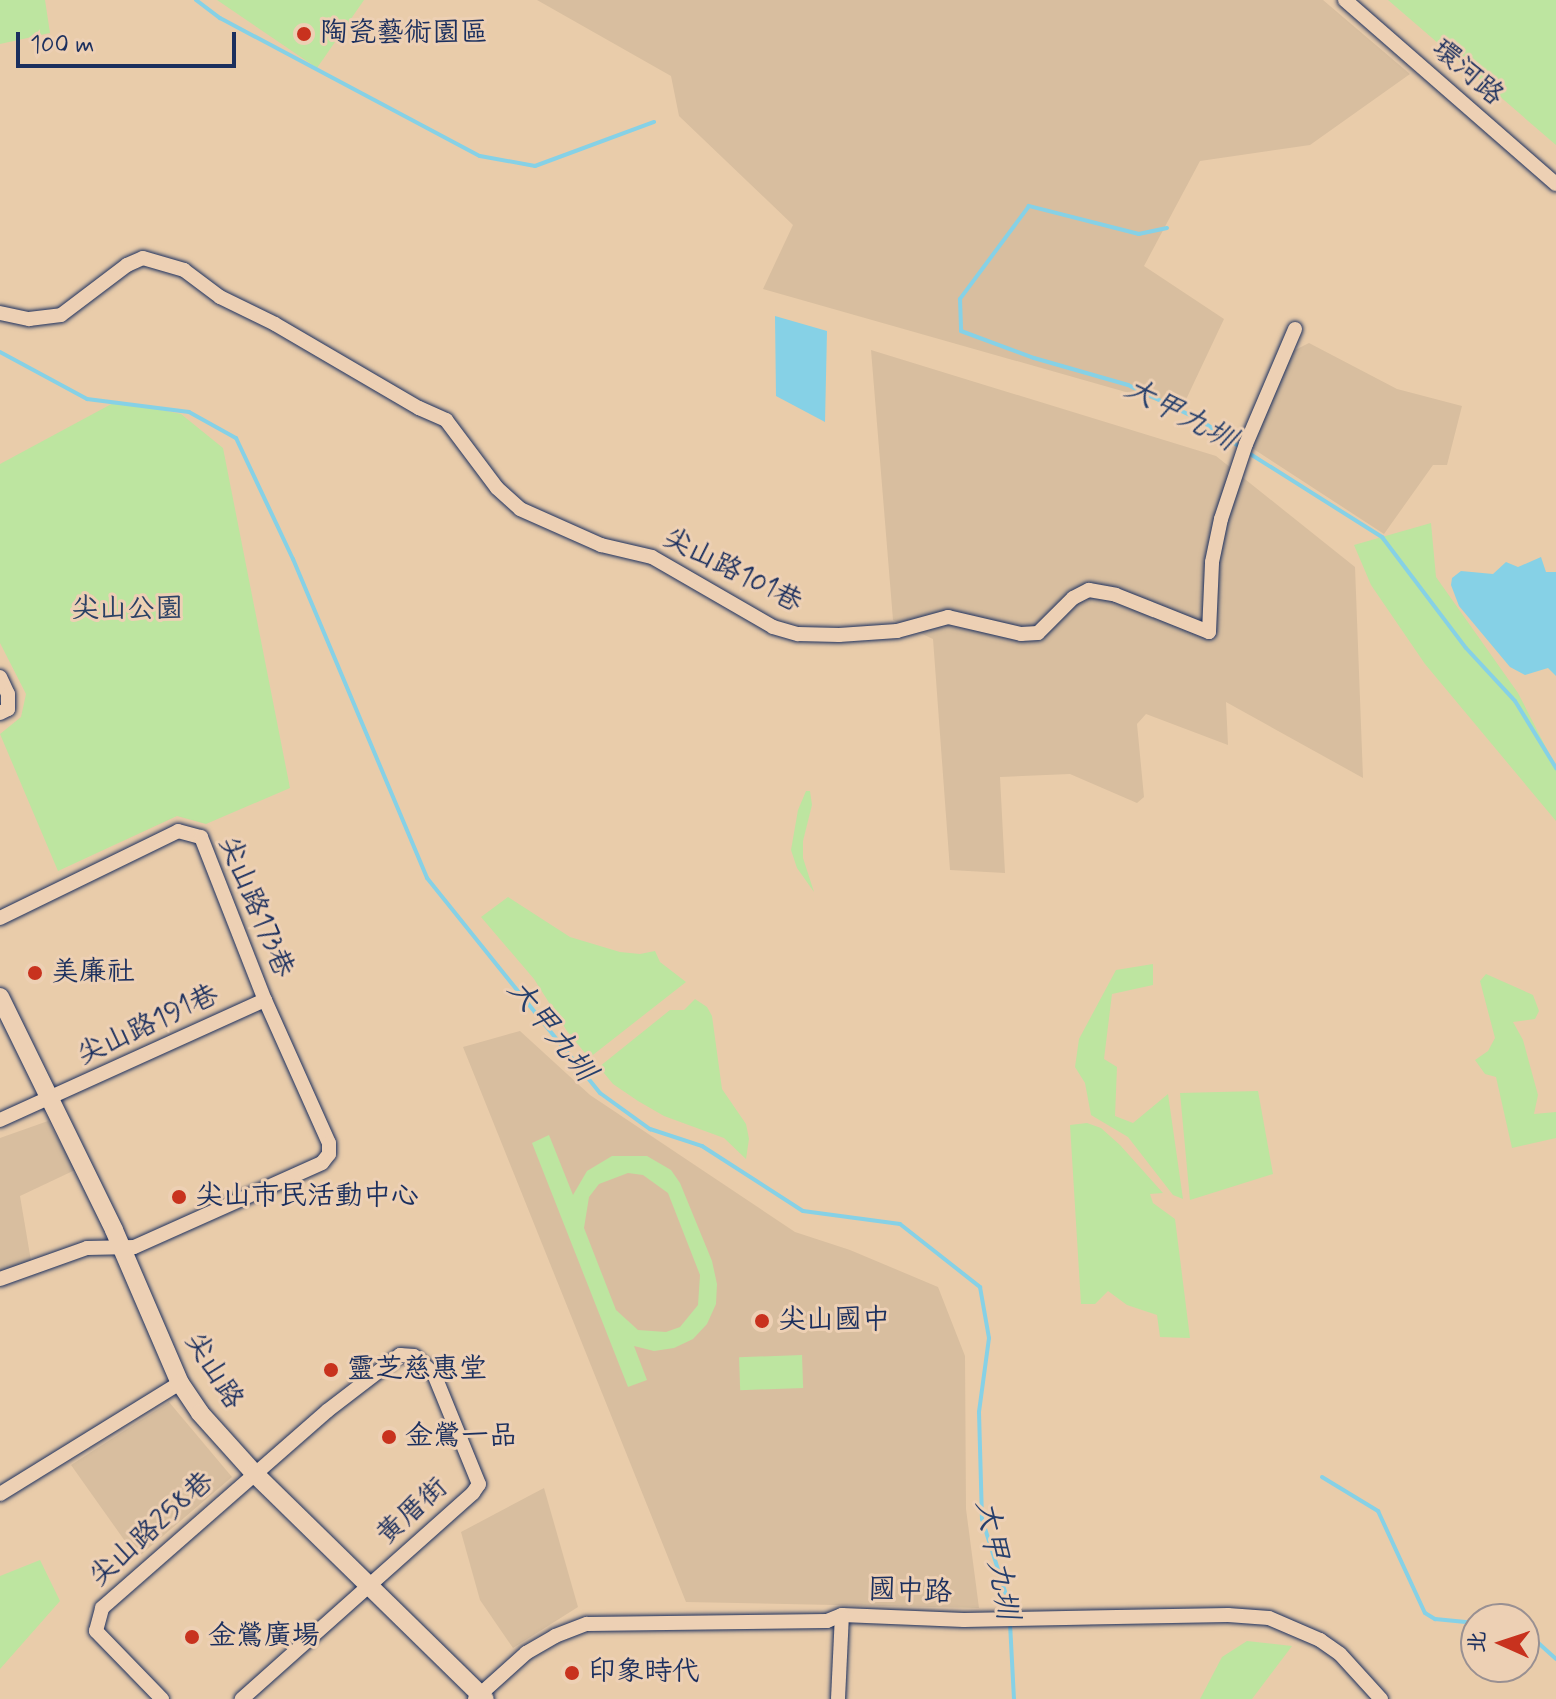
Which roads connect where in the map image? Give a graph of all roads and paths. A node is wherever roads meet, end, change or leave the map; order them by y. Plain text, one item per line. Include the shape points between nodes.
1 (1345, 0) edge
2 (1556, 184) edge
3 (0, 313) edge
4 (1295, 329) dead end
5 (0, 677) edge
6 (0, 713) edge
7 (0, 918) edge
8 (0, 997) edge
9 (265, 1000) junction
10 (52, 1099) junction
11 (0, 1120) edge
12 (120, 1245) junction
13 (0, 1279) edge
14 (180, 1383) junction
15 (254, 1473) junction
16 (0, 1494) edge
17 (369, 1586) junction
18 (842, 1615) junction
19 (480, 1697) edge
20 (162, 1699) edge
21 (242, 1699) edge
22 (838, 1699) edge
23 (1381, 1699) edge

1 - 2 street, 環河路
3 - 4 street, 尖山路101巷 via 29,319 61,315 143,258 184,270 220,297 446,420 497,488 520,509 601,545 652,557 773,627 798,634 897,631 948,617 1038,633 1073,598 1089,590 1116,595 1209,632 1212,562 1221,519
5 - 6 street via 8,709
7 - 9 street, 尖山路173巷 via 178,831 201,837
8 - 10 street, 尖山路
9 - 10 street, 尖山路191巷
9 - 12 street, 尖山路173巷 via 329,1143 329,1154 322,1163 263,1192 134,1247
10 - 11 street, 尖山路191巷
10 - 12 street, 尖山路
12 - 13 street via 87,1248
12 - 14 street, 尖山路
14 - 15 street, 尖山路
14 - 16 street
15 - 17 street, 尖山路
15 - 17 street, 黃厝街 via 400,1355 425,1363 479,1484
15 - 20 street, 尖山路258巷 via 102,1608 96,1631
17 - 19 street, 尖山路
17 - 21 street
18 - 19 street, 國中路 via 827,1621 587,1624 526,1653
18 - 22 street
18 - 23 street, 國中路 via 1269,1618 1340,1654

